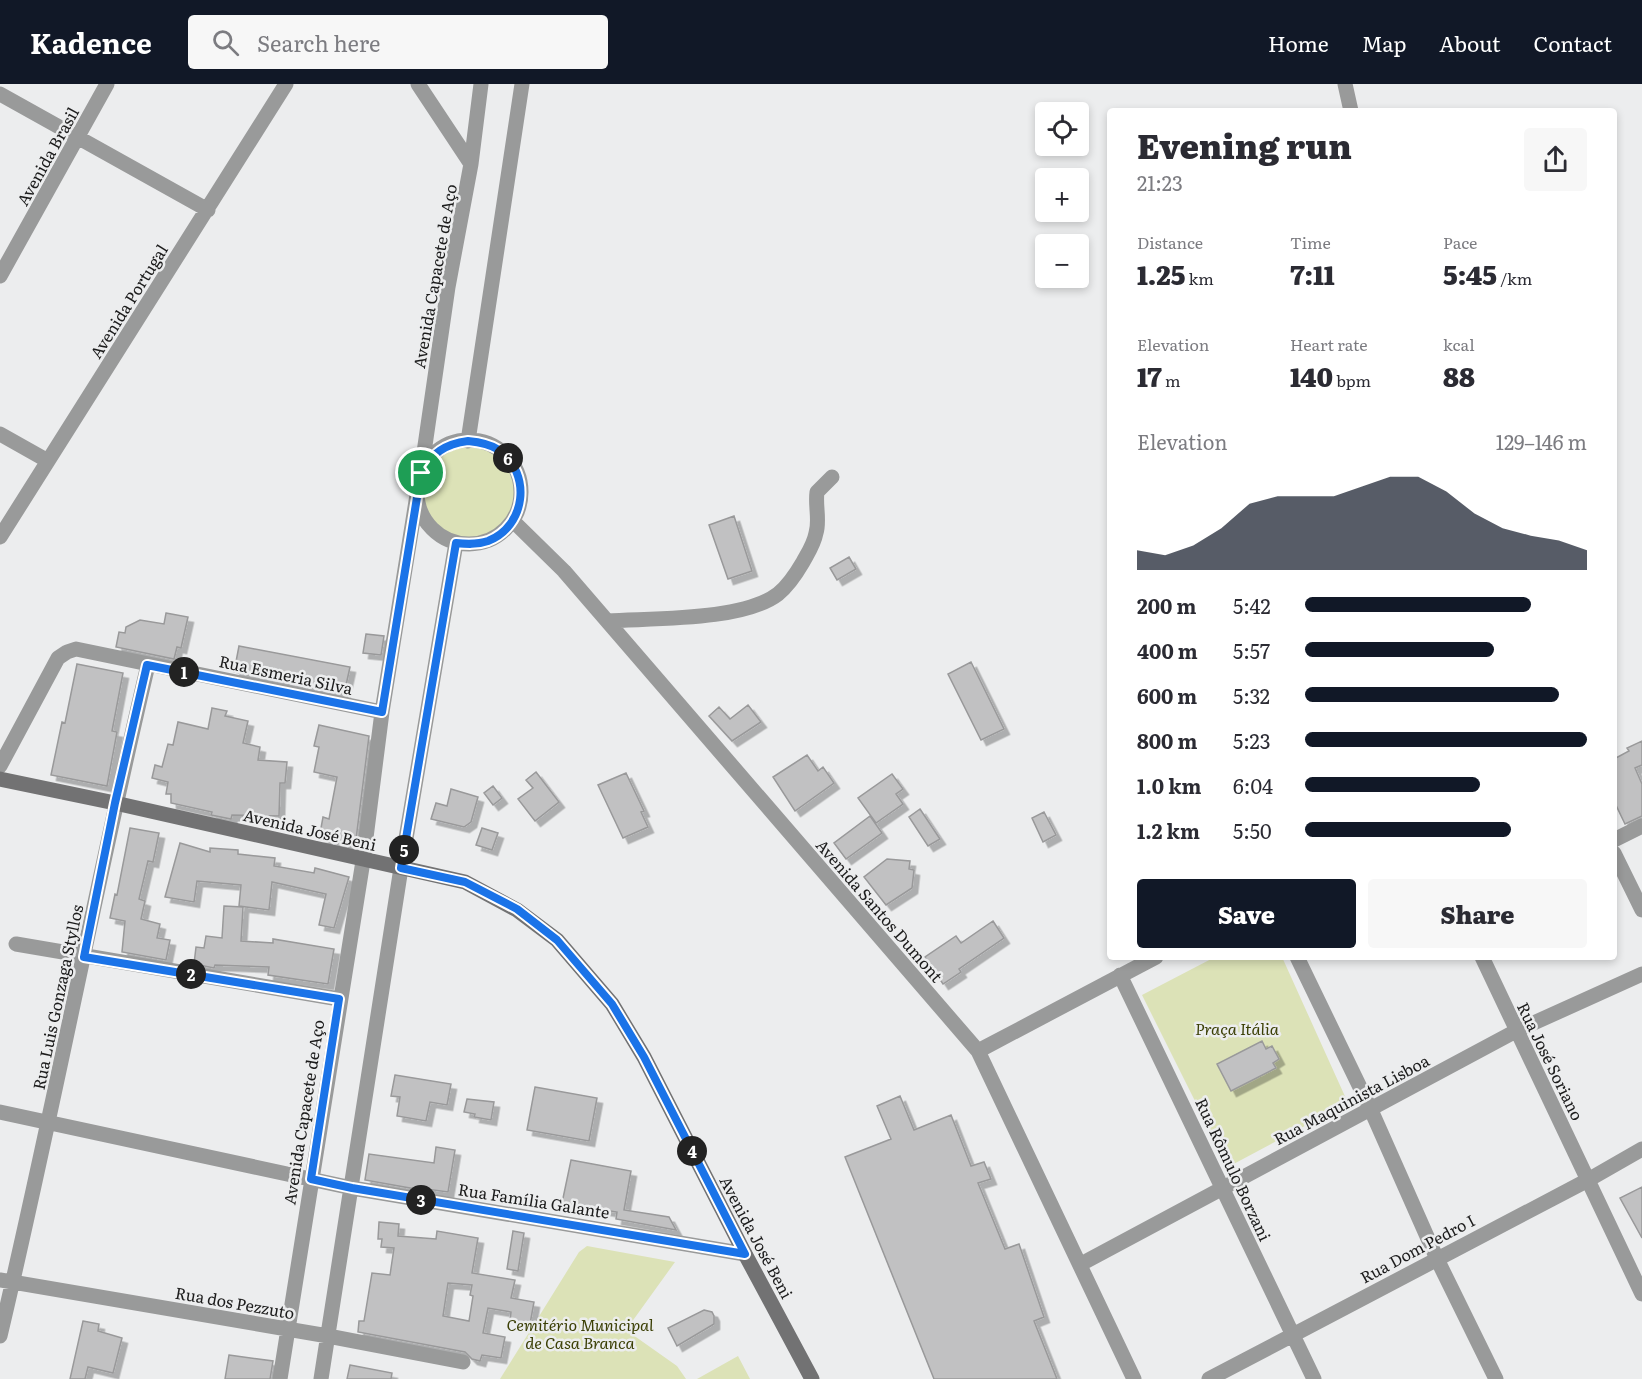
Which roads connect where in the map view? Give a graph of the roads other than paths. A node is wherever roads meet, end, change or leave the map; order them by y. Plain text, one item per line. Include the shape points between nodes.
1 (107, 84) edge
2 (286, 84) edge
3 (418, 84) edge
4 (482, 84) edge
5 (522, 84) edge
6 (1345, 84) edge
7 (0, 94) edge
8 (1350, 108) edge
9 (77, 137) junction
10 (471, 164) junction
11 (207, 210) junction
12 (0, 276) edge
13 (0, 434) edge
14 (468, 441) junction
15 (48, 461) junction
16 (421, 473) junction
17 (832, 477) dead end
18 (417, 495) junction
19 (513, 521) junction
20 (0, 537) edge
21 (456, 543) junction
22 (608, 621) junction
23 (147, 665) junction
24 (382, 712) junction
25 (0, 766) edge
26 (0, 780) edge
27 (115, 803) junction
28 (1642, 826) edge
29 (1617, 838) edge
30 (1617, 859) edge
31 (363, 861) junction
32 (401, 868) junction
33 (1642, 909) edge
34 (16, 944) dead end
35 (84, 957) junction
36 (1150, 960) edge
37 (1298, 960) edge
38 (1483, 960) edge
39 (1642, 974) edge
40 (1120, 975) junction
41 (339, 999) junction
42 (1516, 1031) junction
43 (978, 1051) junction
44 (1371, 1110) junction
45 (0, 1112) edge
46 (49, 1121) junction
47 (1642, 1149) edge
48 (311, 1179) junction
49 (1588, 1180) junction
50 (352, 1188) junction
51 (1222, 1189) junction
52 (745, 1254) junction
53 (1437, 1258) junction
54 (1081, 1264) junction
55 (6, 1281) edge
56 (1642, 1294) edge
57 (287, 1329) junction
58 (1293, 1334) junction
59 (0, 1336) edge
60 (328, 1336) junction
61 (463, 1362) dead end
62 (280, 1379) edge
63 (321, 1379) edge
64 (812, 1379) edge
65 (1134, 1379) edge
66 (1209, 1379) edge
67 (1314, 1379) edge
68 (1496, 1379) edge

1 - 9 street, Avenida Brasil
2 - 11 street, Avenida Portugal
3 - 10 street
4 - 10 street, Avenida Capacete de Aço
5 - 14 street
6 - 8 street
7 - 9 street
9 - 11 street
9 - 12 street, Avenida Brasil
10 - 16 street, Avenida Capacete de Aço via 448,286
11 - 15 street, Avenida Portugal
13 - 15 street
14 - 16 street via 440,450
14 - 19 street via 498,449 518,474 520,506
15 - 20 street, Avenida Portugal
16 - 18 street
17 - 22 street via 817,492 818,524 811,547 795,576 778,594 739,611
18 - 21 street via 428,525
18 - 24 street, Avenida Capacete de Aço
19 - 21 street via 488,541
19 - 22 street, Avenida Santos Dumont
21 - 32 street
22 - 43 street, Avenida Santos Dumont
23 - 24 street, Rua Esmeria Silva
23 - 25 street, Rua Esmeria Silva via 76,649 58,658
23 - 27 street, Rua Luis Gonzaga Styllos
24 - 31 street, Avenida Capacete de Aço
26 - 27 main road, Avenida José Beni
27 - 31 main road, Avenida José Beni
27 - 35 street, Rua Luis Gonzaga Styllos
28 - 29 street
30 - 33 street
31 - 32 main road, Avenida José Beni
31 - 41 street, Avenida Capacete de Aço
32 - 50 street
32 - 52 main road, Avenida José Beni via 465,882 517,909 557,940 612,1004 644,1057
34 - 35 street
35 - 41 street
35 - 46 street, Rua Luis Gonzaga Styllos
36 - 40 street
37 - 44 street
38 - 42 street, Rua José Soriano
39 - 42 street, Rua Maquinista Lisboa
40 - 43 street
40 - 51 street, Rua Rômulo Borzani
41 - 48 street, Avenida Capacete de Aço
42 - 44 street, Rua Maquinista Lisboa
42 - 49 street, Rua José Soriano
43 - 54 street, Avenida Santos Dumont
44 - 51 street, Rua Maquinista Lisboa
44 - 53 street
45 - 46 street, Rua Família Galante
46 - 48 street, Rua Família Galante
46 - 55 street, Rua Luis Gonzaga Styllos
47 - 49 street, Rua Dom Pedro I
48 - 50 street, Rua Família Galante
48 - 57 street, Avenida Capacete de Aço
49 - 53 street, Rua Dom Pedro I
49 - 56 street, Rua José Soriano
50 - 52 street, Rua Família Galante
50 - 60 street
51 - 54 street, Rua Maquinista Lisboa
51 - 58 street, Rua Rômulo Borzani
52 - 64 main road, Avenida José Beni
53 - 58 street, Rua Dom Pedro I
53 - 68 street
54 - 65 street, Avenida Santos Dumont
55 - 57 street, Rua dos Pezzuto
55 - 59 street, Rua Luis Gonzaga Styllos
57 - 60 street, Rua dos Pezzuto
57 - 62 street, Avenida Capacete de Aço
58 - 66 street, Rua Dom Pedro I
58 - 67 street, Rua Rômulo Borzani
60 - 61 street, Rua dos Pezzuto
60 - 63 street

